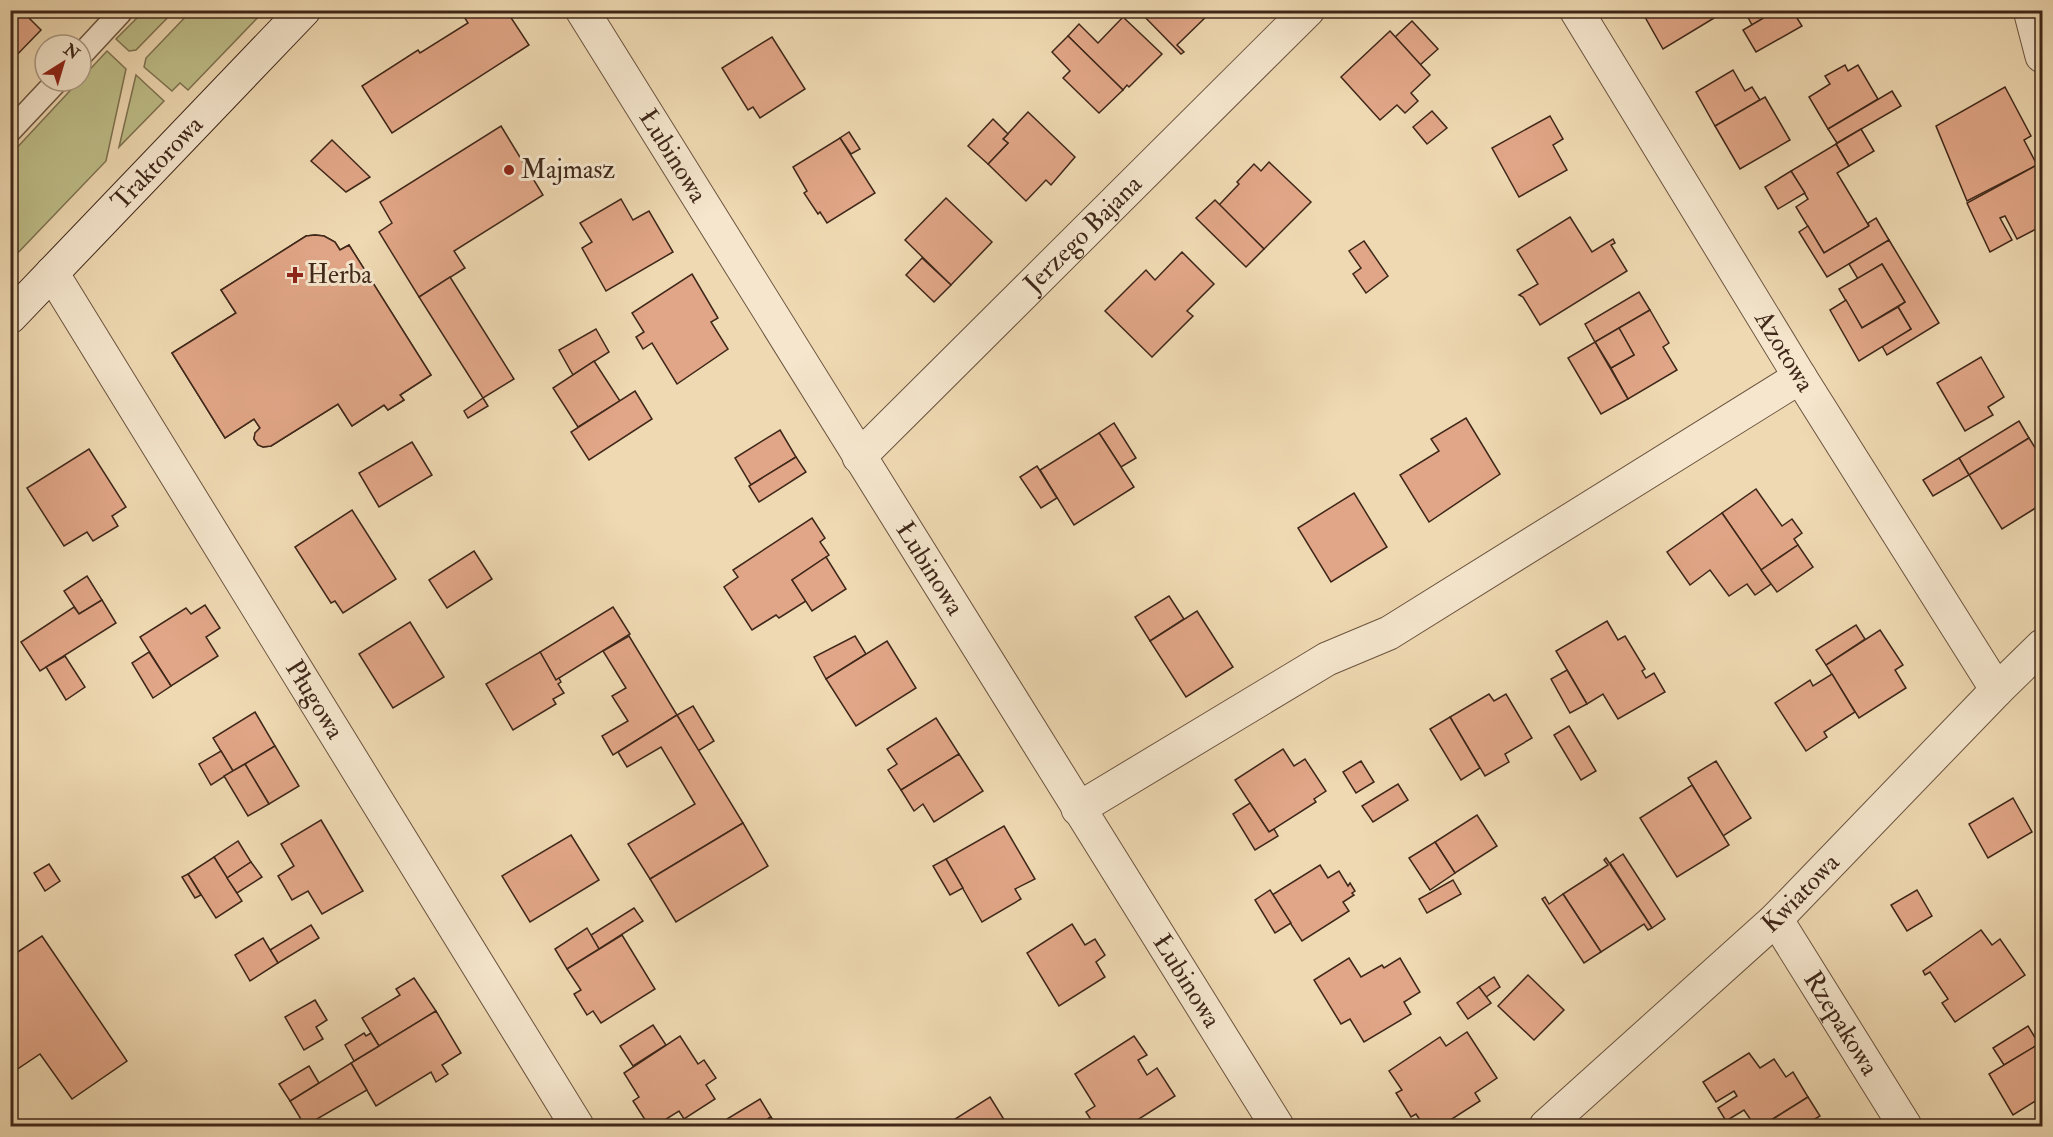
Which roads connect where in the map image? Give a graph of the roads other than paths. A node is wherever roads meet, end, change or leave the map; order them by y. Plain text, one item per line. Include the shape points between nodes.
1 (304, 10) edge
2 (582, 10) edge
3 (1308, 10) edge
4 (1576, 10) edge
5 (2030, 10) edge
6 (120, 11) edge
7 (93, 41) edge
8 (2043, 56) edge
9 (46, 93) edge
10 (10, 131) edge
11 (52, 273) junction
12 (10, 317) edge
13 (1800, 377) junction
14 (859, 457) junction
15 (2043, 646) edge
16 (1997, 690) junction
17 (1078, 809) junction
18 (1776, 919) junction
19 (577, 1126) edge
20 (1277, 1126) edge
21 (1546, 1126) edge
22 (1905, 1126) edge

1 - 11 street, Traktorowa
2 - 14 street, Łubinowa
3 - 14 street, Jerzego Bajana
4 - 13 street, Azotowa
5 - 8 street
6 - 7 lane
9 - 10 lane
11 - 12 street, Traktorowa
11 - 19 street, Pługowa
13 - 16 street, Azotowa
13 - 17 street via 1389,633 1326,659
14 - 17 street, Łubinowa
15 - 16 street, Kwiatowa
16 - 18 street, Kwiatowa
17 - 20 street, Łubinowa
18 - 21 street, Kwiatowa
18 - 22 street, Rzepakowa

